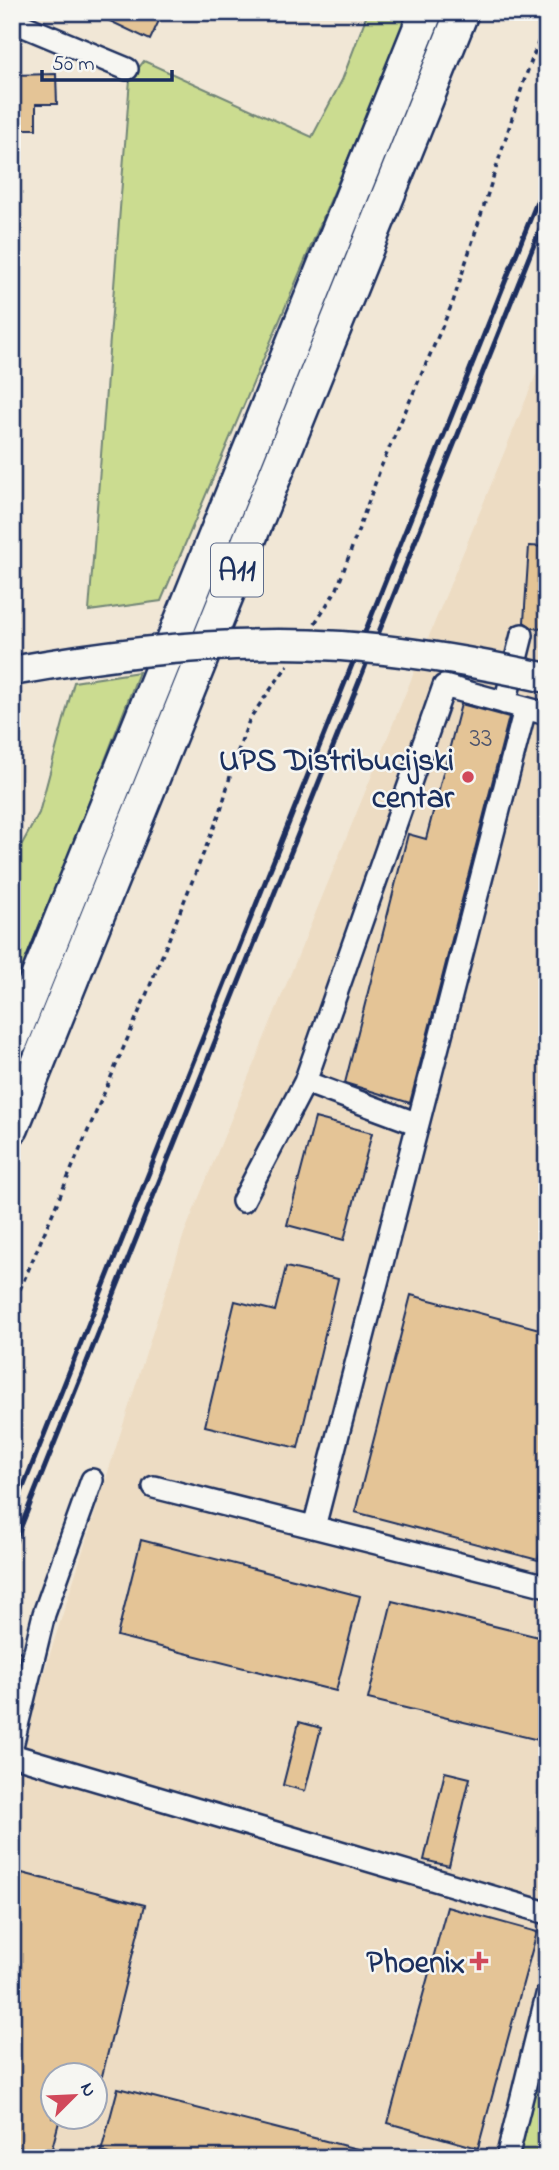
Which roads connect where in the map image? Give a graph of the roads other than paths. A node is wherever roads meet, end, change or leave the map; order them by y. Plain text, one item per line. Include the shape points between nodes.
1 (426, 12) edge
2 (461, 12) edge
3 (12, 21) edge
4 (127, 69) dead end
5 (522, 635) dead end
6 (12, 671) edge
7 (547, 678) edge
8 (515, 706) junction
9 (547, 714) edge
10 (12, 1040) edge
11 (305, 1082) junction
12 (418, 1124) junction
13 (12, 1128) edge
14 (243, 1201) dead end
15 (92, 1480) dead end
16 (154, 1487) dead end
17 (314, 1527) junction
18 (547, 1586) edge
19 (12, 1745) edge
20 (12, 1755) edge
21 (547, 1913) edge
22 (547, 1995) edge
23 (507, 2158) edge

1 - 10 highway, A11
2 - 13 highway, A11
3 - 4 street
5 - 8 street
6 - 7 main road, bridge via 158,649 274,644 407,653
8 - 9 street
8 - 11 street via 444,686
8 - 12 street
11 - 12 street
11 - 14 street
12 - 17 street
15 - 19 street via 44,1614
16 - 17 street
17 - 18 street
20 - 21 street
22 - 23 street

